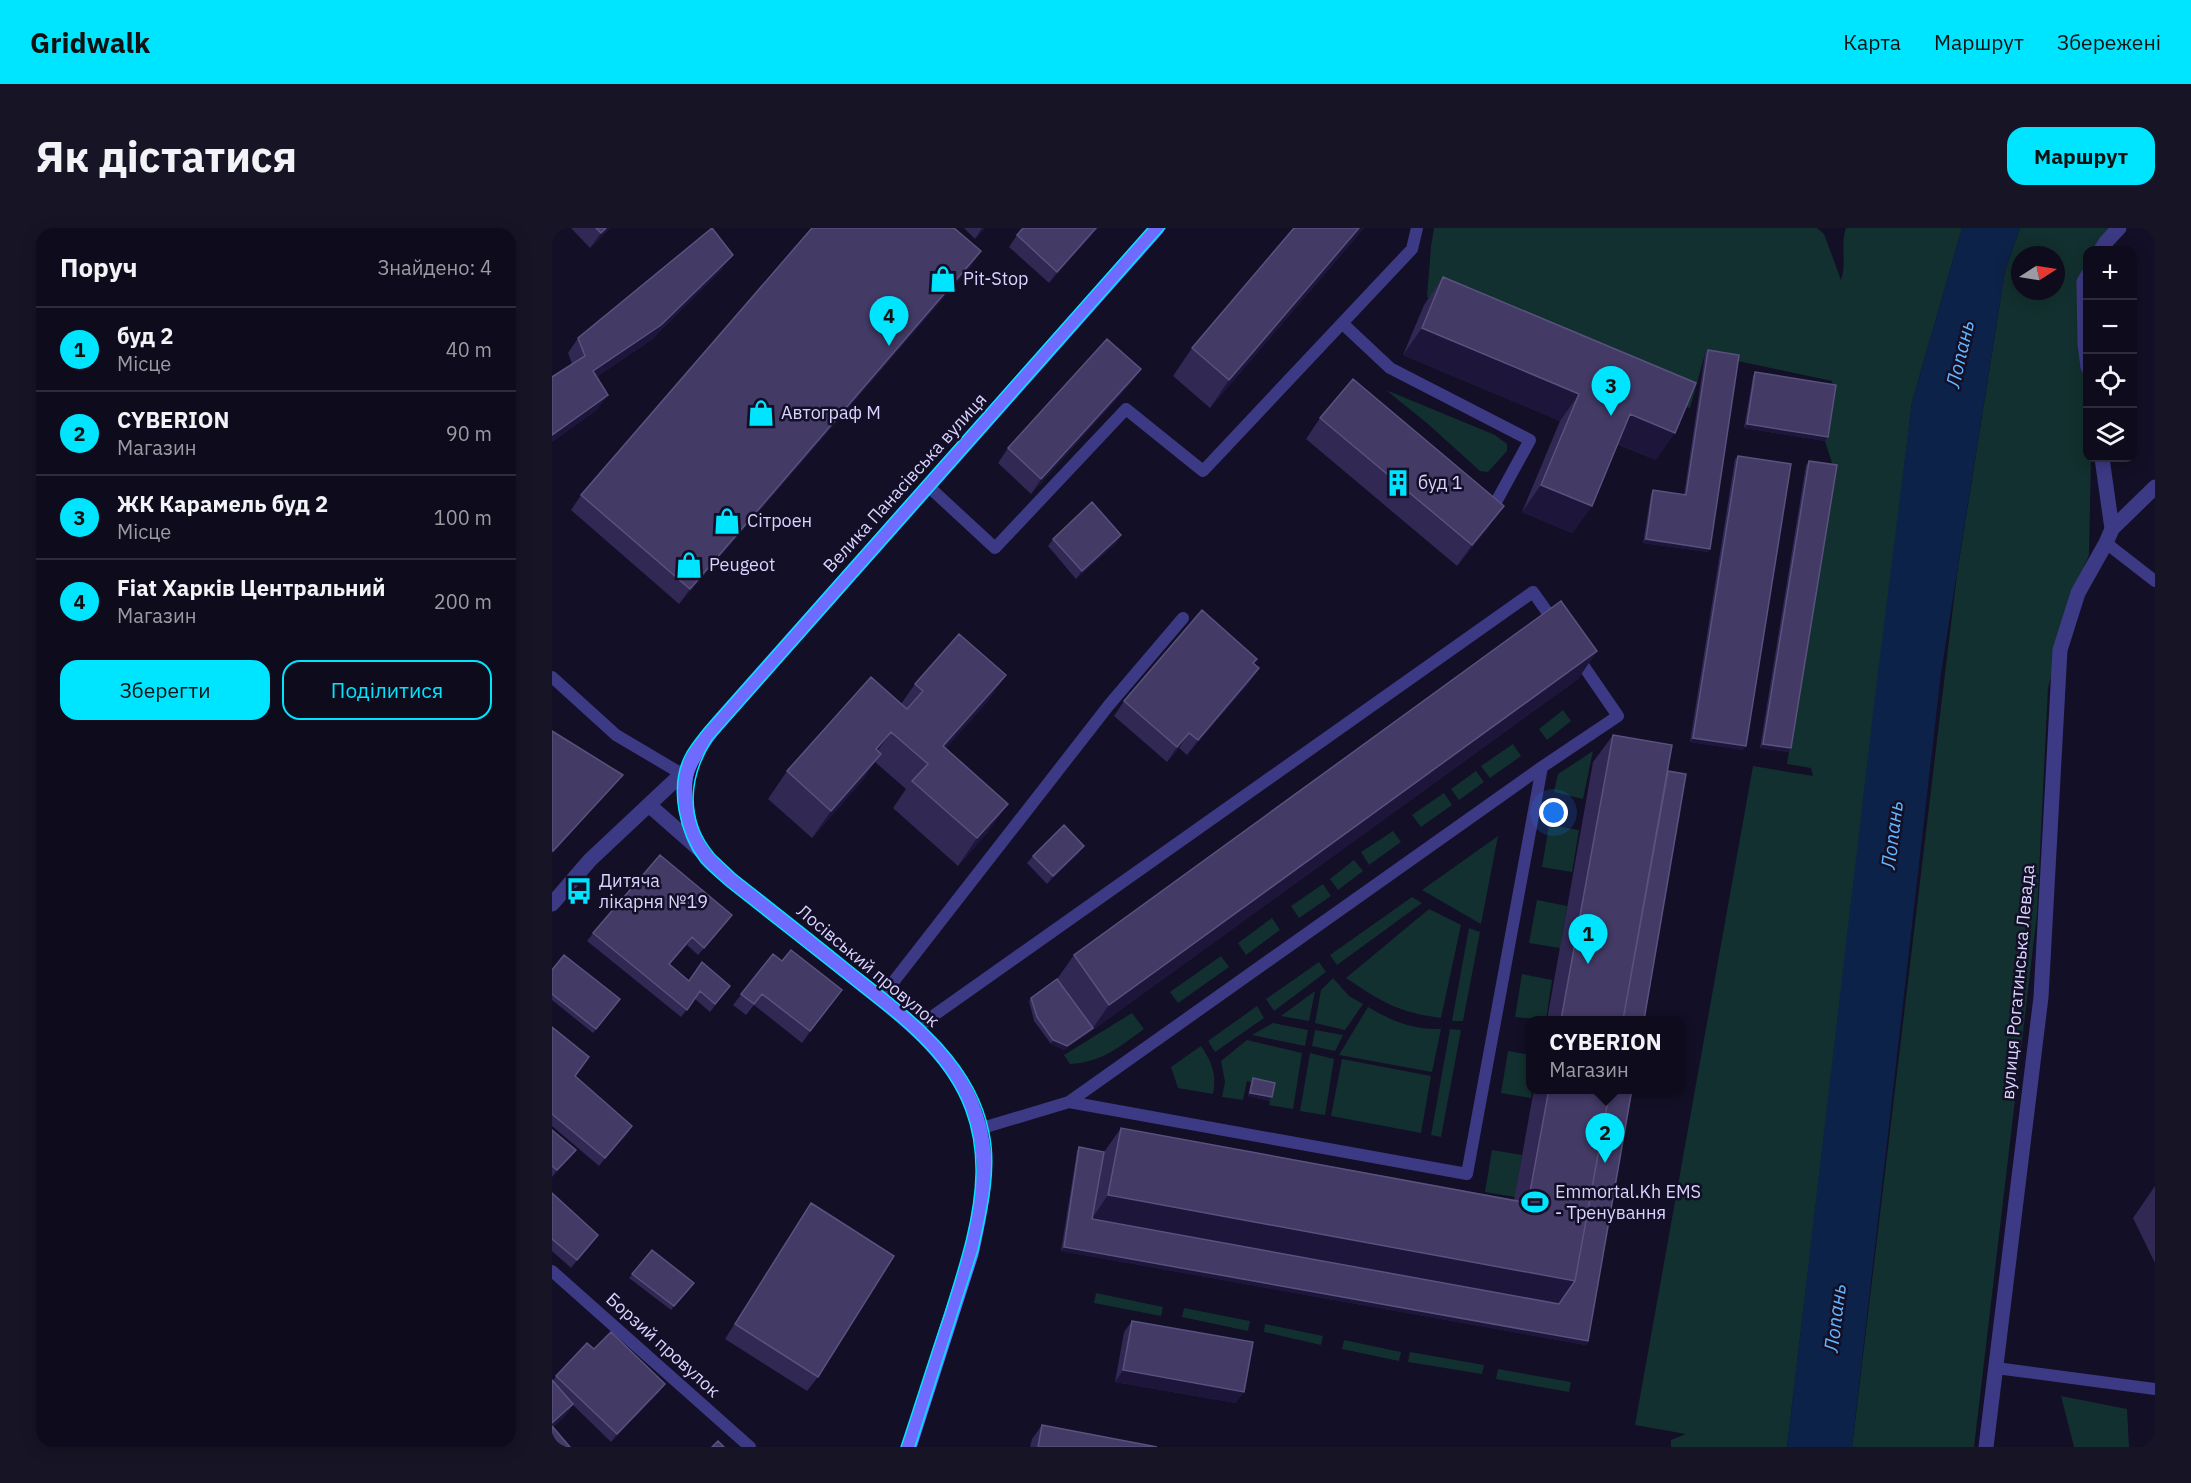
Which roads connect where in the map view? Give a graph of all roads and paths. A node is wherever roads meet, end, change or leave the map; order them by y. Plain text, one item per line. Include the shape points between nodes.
1 (1157, 228) edge
2 (1417, 228) edge
3 (2119, 228) edge
4 (2104, 246) edge
5 (2084, 300) edge
6 (1342, 323) junction
7 (2086, 354) edge
8 (2102, 462) edge
9 (928, 486) junction
10 (2155, 487) edge
11 (1490, 513) edge
12 (2109, 536) junction
13 (2155, 581) edge
14 (1183, 618) dead end
15 (552, 677) edge
16 (1542, 767) junction
17 (686, 773) junction
18 (649, 805) junction
19 (701, 851) junction
20 (552, 904) edge
21 (880, 999) junction
22 (916, 1028) junction
23 (1069, 1102) junction
24 (979, 1129) junction
25 (552, 1271) edge
26 (1996, 1368) junction
27 (2154, 1391) edge
28 (750, 1447) edge
29 (909, 1447) edge
30 (1986, 1447) edge

1 - 9 street, Велика Панасівська вулиця
2 - 6 lane via 1412,249
3 - 4 street
5 - 7 street
6 - 9 lane via 1203,471 1126,409 995,548
6 - 11 lane via 1390,368 1530,440
8 - 12 street
9 - 17 street, Велика Панасівська вулиця via 718,723
10 - 12 street, вулиця Рогатинська Левада
12 - 13 lane
12 - 26 street, вулиця Рогатинська Левада via 2078,592 2060,650 2040,997
14 - 21 lane via 1109,705
15 - 17 lane via 616,735
16 - 22 lane via 1618,716 1533,592
16 - 23 lane
16 - 23 lane via 1467,1174
17 - 18 street, Велика Панасівська вулиця
17 - 19 street, Лосівський провулок via 687,811
18 - 19 street, Лосівський провулок
18 - 20 street, Велика Панасівська вулиця via 590,860
19 - 21 street, Лосівський провулок
21 - 22 street, Лосівський провулок
22 - 24 street, Лосівський провулок via 951,1067
23 - 24 lane
24 - 29 street, Лосівський провулок via 984,1170 975,1238
25 - 28 lane, Борзий провулок
26 - 27 lane
26 - 30 street, вулиця Рогатинська Левада

